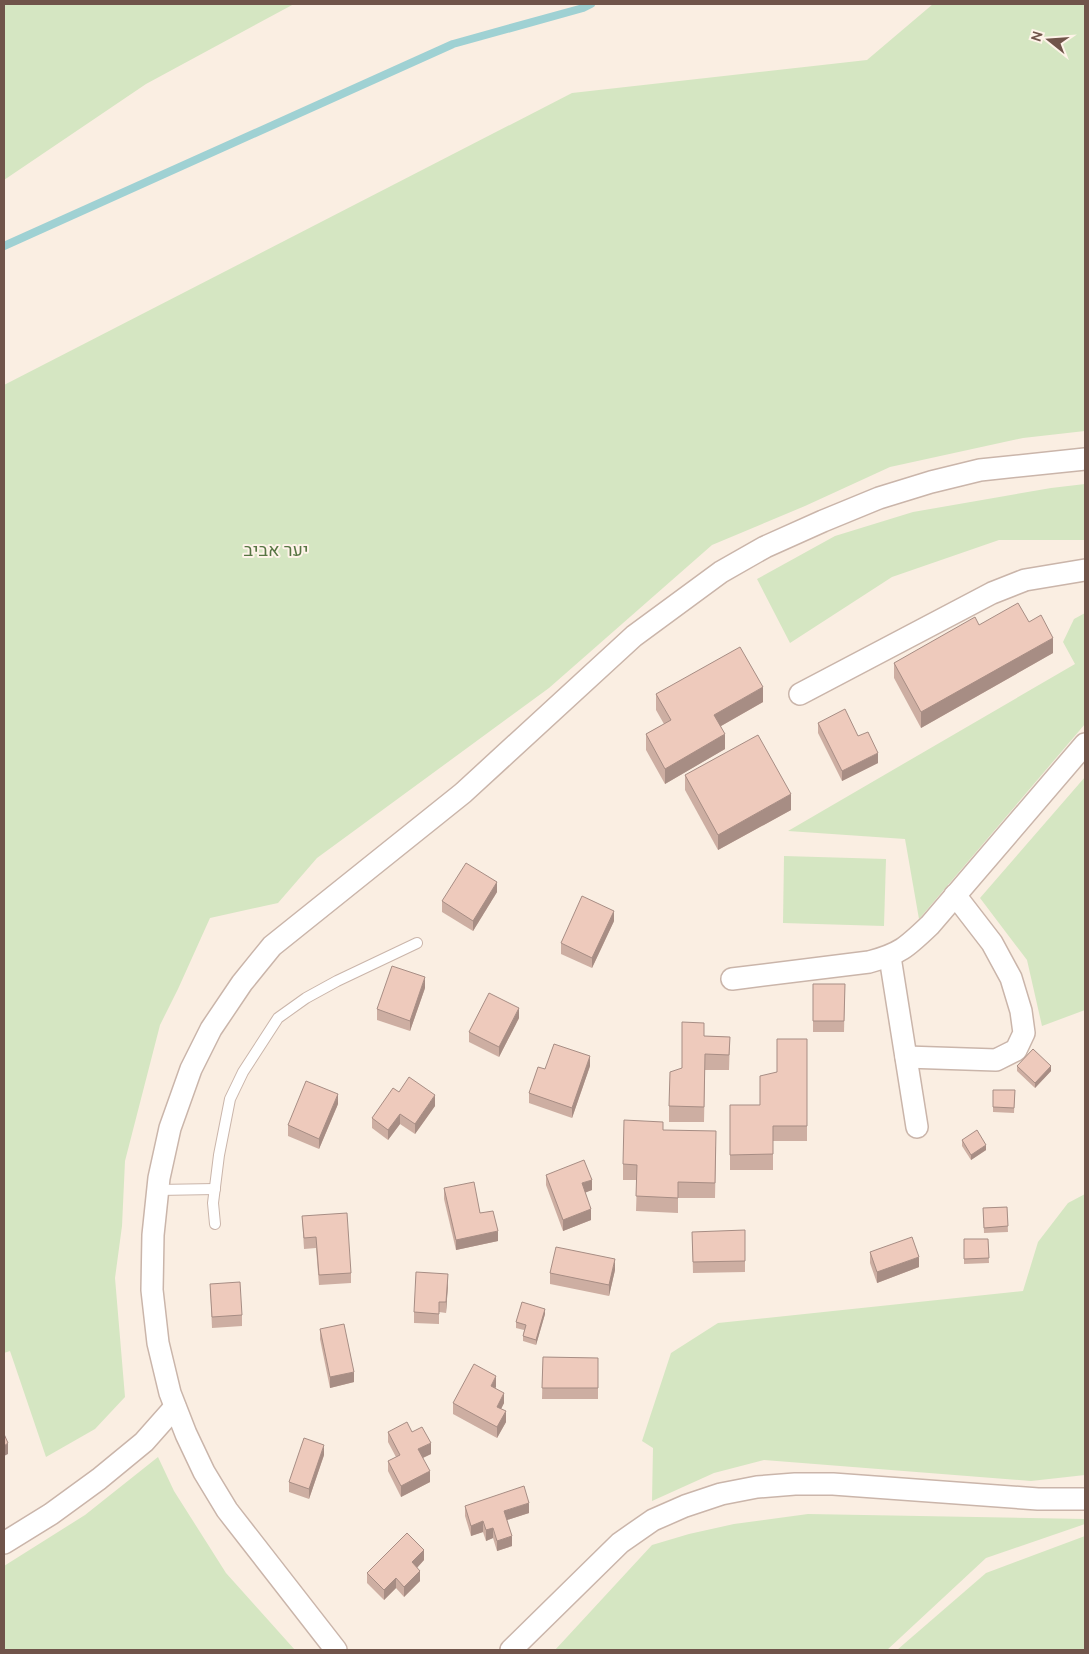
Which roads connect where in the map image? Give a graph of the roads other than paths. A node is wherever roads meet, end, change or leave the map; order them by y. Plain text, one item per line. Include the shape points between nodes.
1 (1085, 459) edge
2 (1085, 570) edge
3 (800, 694) dead end
4 (1085, 744) edge
5 (955, 895) junction
6 (417, 944) dead end
7 (890, 956) junction
8 (732, 979) dead end
9 (906, 1057) junction
10 (917, 1127) dead end
11 (215, 1189) junction
12 (158, 1190) junction
13 (215, 1224) dead end
14 (175, 1407) junction
15 (1085, 1499) edge
16 (4, 1544) edge
17 (336, 1650) edge
18 (511, 1650) edge

1 - 12 street via 980,470 879,498 765,547 721,572 634,636 463,793 272,946 211,1029 191,1068 170,1128
2 - 3 street via 1025,580 992,593
4 - 5 street
5 - 7 street via 906,948
5 - 9 street via 992,944 1011,978 1024,1033 1016,1050 996,1060
6 - 11 lane via 321,989 278,1018 242,1072 230,1099
7 - 8 street via 869,962
7 - 9 street
9 - 10 street
11 - 12 lane
11 - 13 lane
12 - 14 street via 152,1290 158,1343
14 - 16 street via 144,1442 122,1460 51,1514
14 - 17 street via 204,1472 227,1510
15 - 18 street via 1038,1499 833,1484 757,1487 721,1494 653,1520 620,1543

